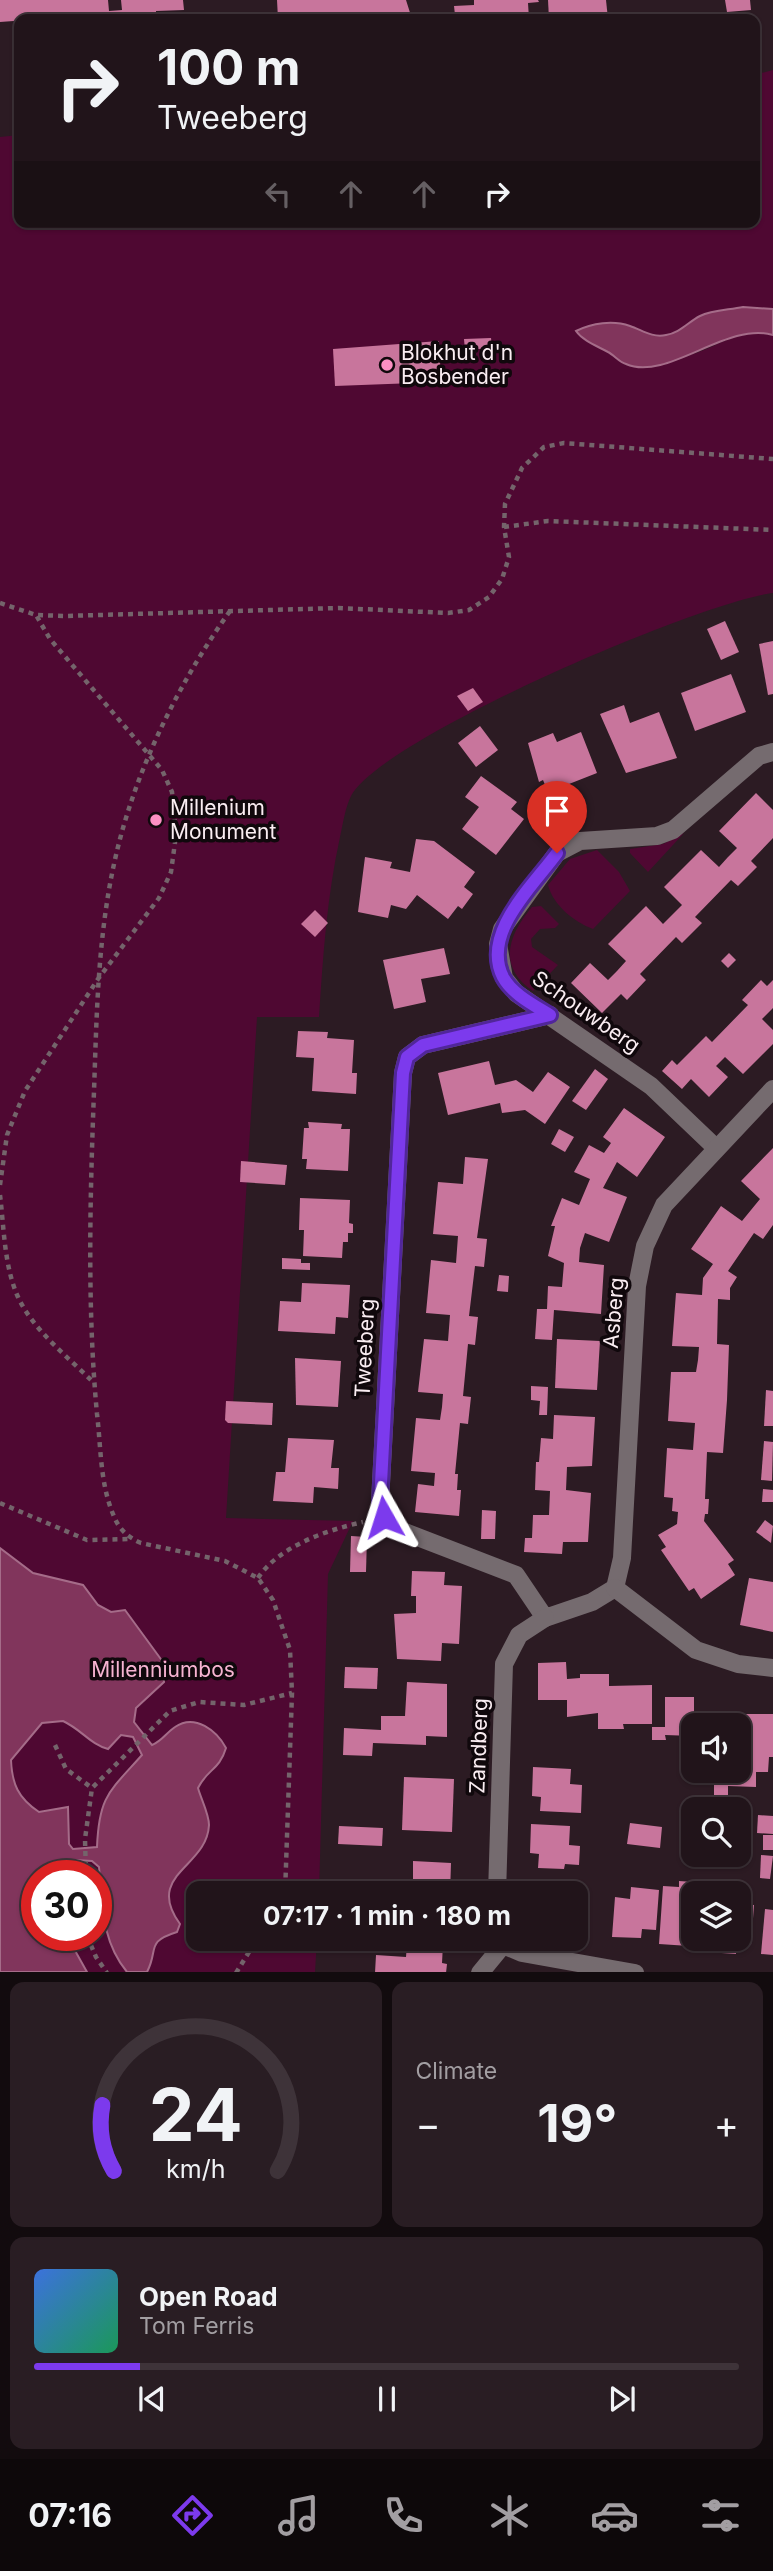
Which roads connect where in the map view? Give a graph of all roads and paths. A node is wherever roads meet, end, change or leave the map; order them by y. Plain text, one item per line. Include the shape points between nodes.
1 (773, 459) edge
2 (504, 527) junction
3 (773, 530) edge
4 (0, 603) edge
5 (230, 611) junction
6 (36, 615) junction
7 (773, 752) edge
8 (150, 755) junction
9 (98, 979) junction
10 (550, 1015) junction
11 (773, 1089) edge
12 (716, 1148) junction
13 (0, 1185) edge
14 (0, 1195) edge
15 (94, 1383) junction
16 (0, 1503) edge
17 (384, 1517) junction
18 (131, 1539) junction
19 (258, 1578) junction
20 (615, 1588) junction
21 (545, 1618) junction
22 (773, 1668) edge
23 (292, 1693) junction
24 (55, 1745) dead end
25 (92, 1788) junction
26 (86, 1860) edge
27 (285, 1881) edge
28 (497, 1881) edge
29 (93, 1951) edge
30 (249, 1951) edge
31 (495, 1951) edge
32 (518, 1951) edge
33 (107, 1972) edge
34 (236, 1972) edge
35 (480, 1972) edge
36 (635, 1972) edge

1 - 2 path via 564,443 544,447 522,468 505,504
2 - 3 path via 548,521
2 - 5 path via 509,557 502,579 489,597 469,610
4 - 6 path
5 - 6 path
5 - 8 path via 196,659
6 - 8 path via 50,639
7 - 10 street, Schouwberg via 759,756 673,830 657,836 580,841 557,853 502,929 498,944 504,978 516,993
8 - 9 path via 120,836 106,902
8 - 9 path via 172,792 176,835 171,872 159,898
9 - 13 path via 25,1091 7,1135
9 - 15 path via 90,1305
10 - 12 street, Schouwberg via 651,1086
10 - 17 street, Tweeberg via 423,1045 407,1057 380,1502
11 - 12 street, Asberg
12 - 20 street, Asberg via 664,1205 645,1245 637,1286 622,1558
14 - 15 path via 5,1245 18,1297 42,1330
15 - 18 path via 107,1494 118,1525
16 - 18 path via 87,1541
17 - 19 path via 299,1543
17 - 21 street via 397,1529 516,1574
18 - 19 path via 225,1560
19 - 23 path via 273,1600 290,1650
20 - 21 street via 592,1602
20 - 22 street via 696,1650 738,1664
21 - 28 street, Zandberg via 519,1635 505,1664
23 - 25 path via 244,1706 186,1704 170,1711
23 - 27 path
24 - 25 path via 66,1769
25 - 26 path
29 - 33 path
30 - 34 path
31 - 35 street
32 - 36 street

